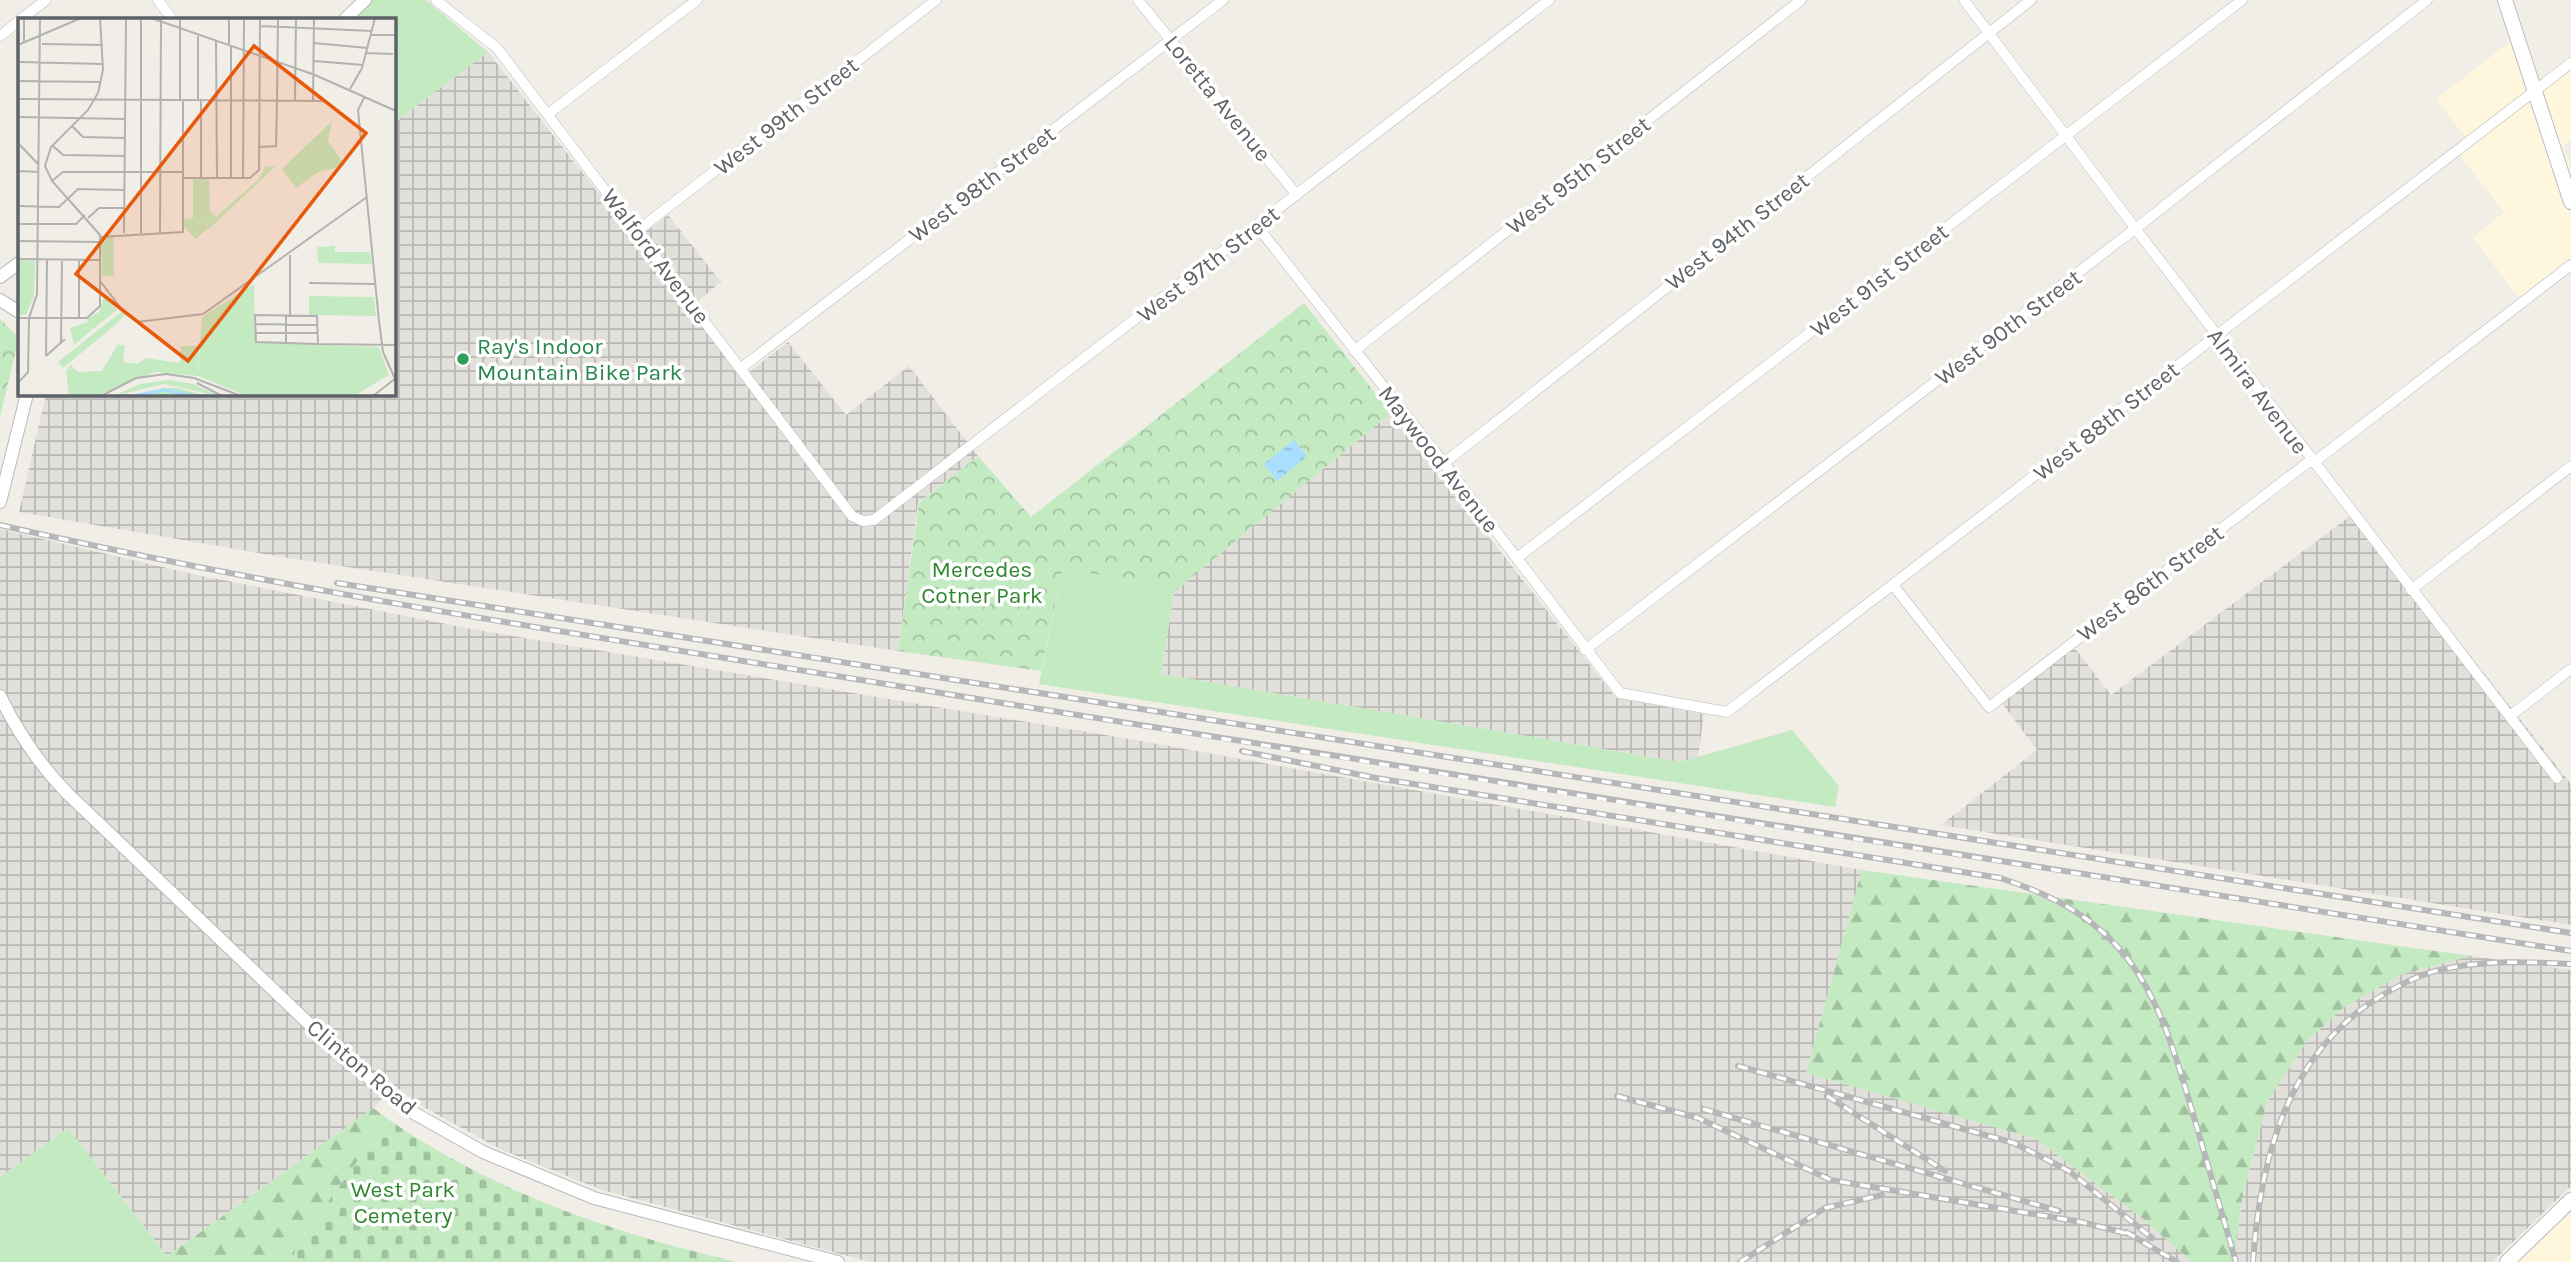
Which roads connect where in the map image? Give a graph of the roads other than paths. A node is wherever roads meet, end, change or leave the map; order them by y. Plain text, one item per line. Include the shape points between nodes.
1 (46, 0) edge
2 (158, 0) edge
3 (436, 0) edge
4 (697, 0) edge
5 (936, 0) edge
6 (1138, 0) edge
7 (1223, 0) edge
8 (1549, 0) edge
9 (1801, 0) edge
10 (1965, 0) edge
11 (2031, 0) edge
12 (2242, 0) edge
13 (2427, 0) edge
14 (2505, 0) edge
15 (360, 2) edge
16 (23, 18) edge
17 (171, 18) edge
18 (346, 18) edge
19 (18, 22) edge
20 (1989, 33) junction
21 (0, 36) edge
22 (1170, 41) junction
23 (2571, 63) edge
24 (2535, 90) junction
25 (548, 114) junction
26 (2067, 136) junction
27 (1297, 195) junction
28 (2571, 202) edge
29 (1257, 226) junction
30 (2135, 229) junction
31 (637, 231) junction
32 (18, 264) edge
33 (2571, 265) edge
34 (0, 277) edge
35 (0, 300) edge
36 (18, 311) edge
37 (2217, 336) junction
38 (1354, 351) junction
39 (741, 368) junction
40 (26, 396) edge
41 (2312, 461) junction
42 (1444, 463) junction
43 (2571, 466) edge
44 (0, 502) edge
45 (863, 522) joint
46 (1517, 558) junction
47 (1893, 585) junction
48 (2411, 590) junction
49 (1585, 650) junction
50 (2571, 669) edge
51 (1619, 693) joint
52 (0, 696) edge
53 (2510, 716) junction
54 (2557, 778) dead end
55 (2571, 1200) edge
56 (838, 1262) edge
57 (2507, 1262) edge

1 - 16 street
2 - 17 street
3 - 25 street, Walford Avenue via 497,48
4 - 25 street
5 - 31 street, West 99th Street
6 - 22 street, Loretta Avenue
7 - 22 street, West 98th Street
8 - 27 street, West 97th Street
9 - 38 street, West 95th Street
10 - 20 street, Almira Avenue
11 - 20 street, West 94th Street
12 - 26 street, West 91st Street
13 - 30 street, West 90th Street
14 - 24 main road
15 - 18 street
19 - 21 street
20 - 26 street, Almira Avenue
20 - 42 street, West 94th Street
22 - 27 street, Loretta Avenue
22 - 39 street, West 98th Street
23 - 24 street, West 88th Street
24 - 28 main road
24 - 37 street, West 88th Street
25 - 31 street, Walford Avenue
26 - 30 street, Almira Avenue
26 - 46 street, West 91st Street
27 - 29 street, West 97th Street
29 - 38 street, Maywood Avenue
29 - 45 street, West 97th Street via 874,520
30 - 37 street, Almira Avenue
30 - 49 street, West 90th Street
31 - 39 street, Walford Avenue
32 - 34 street
33 - 41 street, West 86th Street
35 - 36 street
37 - 41 street, Almira Avenue
37 - 47 street, West 88th Street
38 - 42 street, Maywood Avenue
39 - 45 street, Walford Avenue via 852,516
40 - 44 street
41 - 47 street, West 86th Street via 1989,706
41 - 48 street, Almira Avenue
42 - 46 street, Maywood Avenue
43 - 48 street
46 - 49 street, Maywood Avenue
47 - 51 street, West 88th Street via 1727,712
48 - 53 street, Almira Avenue
49 - 51 street, Maywood Avenue
50 - 53 street
52 - 56 street, Clinton Road via 18,733 67,793 349,1062 412,1112 483,1152 594,1198
53 - 54 street, Almira Avenue
55 - 57 main road

